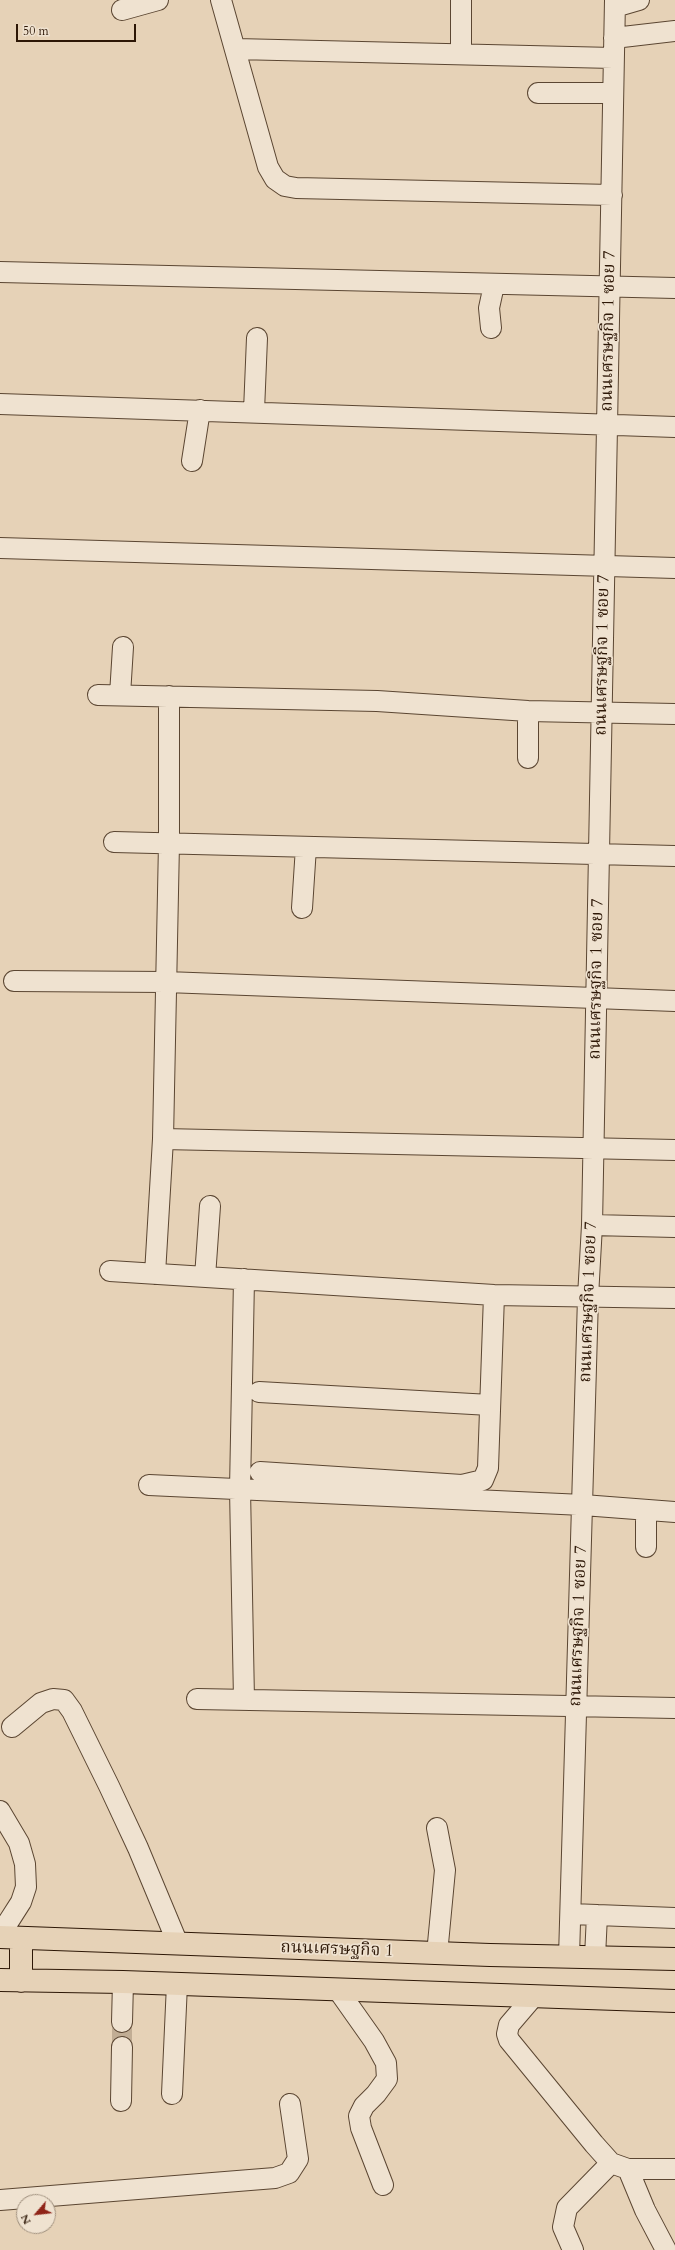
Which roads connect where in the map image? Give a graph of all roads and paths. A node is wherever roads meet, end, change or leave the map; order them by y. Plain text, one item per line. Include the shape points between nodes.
1 (158, 0) edge
2 (222, 0) edge
3 (461, 0) edge
4 (639, 0) edge
5 (615, 3) edge
6 (122, 10) dead end
7 (675, 31) edge
8 (614, 38) junction
9 (236, 49) junction
10 (460, 54) junction
11 (613, 58) junction
12 (538, 93) dead end
13 (612, 93) junction
14 (612, 195) junction
15 (0, 272) edge
16 (494, 285) junction
17 (610, 288) junction
18 (675, 288) edge
19 (491, 328) dead end
20 (257, 338) dead end
21 (0, 404) edge
22 (200, 410) junction
23 (254, 411) junction
24 (607, 425) junction
25 (675, 427) edge
26 (192, 461) dead end
27 (0, 548) edge
28 (605, 566) junction
29 (675, 568) edge
30 (122, 647) dead end
31 (98, 695) dead end
32 (120, 696) junction
33 (169, 696) junction
34 (528, 711) junction
35 (603, 712) junction
36 (675, 714) edge
37 (528, 758) dead end
38 (114, 842) dead end
39 (169, 843) junction
40 (306, 846) junction
41 (599, 853) junction
42 (675, 856) edge
43 (302, 908) dead end
44 (14, 981) dead end
45 (166, 982) junction
46 (597, 998) junction
47 (675, 1001) edge
48 (163, 1139) junction
49 (594, 1149) junction
50 (675, 1150) edge
51 (210, 1206) dead end
52 (592, 1225) junction
53 (675, 1227) edge
54 (110, 1272) dead end
55 (155, 1274) junction
56 (205, 1277) junction
57 (244, 1279) junction
58 (494, 1295) junction
59 (588, 1297) junction
60 (675, 1298) edge
61 (259, 1392) dead end
62 (490, 1405) junction
63 (260, 1472) dead end
64 (149, 1485) dead end
65 (240, 1489) junction
66 (583, 1505) junction
67 (646, 1510) junction
68 (675, 1512) edge
69 (646, 1547) dead end
70 (197, 1699) dead end
71 (244, 1700) junction
72 (577, 1708) junction
73 (675, 1708) edge
74 (12, 1727) dead end
75 (0, 1810) edge
76 (437, 1828) dead end
77 (571, 1914) junction
78 (597, 1915) junction
79 (675, 1918) edge
80 (7, 1937) edge
81 (178, 1944) junction
82 (437, 1954) junction
83 (570, 1957) junction
84 (595, 1957) junction
85 (675, 1959) edge
86 (5, 1982) edge
87 (123, 1982) junction
88 (177, 1984) junction
89 (338, 1990) junction
90 (533, 1997) junction
91 (675, 2001) edge
92 (122, 2022) tunnel mouth
93 (122, 2047) tunnel mouth
94 (172, 2094) dead end
95 (121, 2101) dead end
96 (290, 2104) dead end
97 (619, 2166) junction
98 (675, 2169) edge
99 (383, 2185) dead end
100 (0, 2200) edge
101 (573, 2250) edge
102 (666, 2250) edge

1 - 6 street
2 - 9 street
3 - 10 street
4 - 5 street
5 - 8 street, ถนนเศรษฐกิจ 1 ซอย 7
7 - 8 street
8 - 11 street, ถนนเศรษฐกิจ 1 ซอย 7
9 - 10 street
9 - 14 street via 268,167 275,179 285,186
10 - 11 street
11 - 13 street, ถนนเศรษฐกิจ 1 ซอย 7
12 - 13 street
13 - 14 street, ถนนเศรษฐกิจ 1 ซอย 7
14 - 17 street, ถนนเศรษฐกิจ 1 ซอย 7
15 - 16 street
16 - 17 street
16 - 19 street via 489,308
17 - 18 street
17 - 24 street, ถนนเศรษฐกิจ 1 ซอย 7
20 - 23 street
21 - 22 street
22 - 23 street
22 - 26 street
23 - 24 street
24 - 25 street
24 - 28 street, ถนนเศรษฐกิจ 1 ซอย 7
27 - 28 street
28 - 29 street
28 - 35 street, ถนนเศรษฐกิจ 1 ซอย 7
30 - 32 street
31 - 32 street
32 - 33 street
33 - 34 street via 376,702
33 - 39 street
34 - 35 street
34 - 37 street
35 - 36 street
35 - 41 street, ถนนเศรษฐกิจ 1 ซอย 7
38 - 39 street
39 - 40 street
39 - 45 street
40 - 41 street
40 - 43 street
41 - 42 street
41 - 46 street, ถนนเศรษฐกิจ 1 ซอย 7
44 - 45 street
45 - 46 street
45 - 48 street
46 - 47 street
46 - 49 street, ถนนเศรษฐกิจ 1 ซอย 7
48 - 49 street
48 - 55 street
49 - 50 street
49 - 52 street, ถนนเศรษฐกิจ 1 ซอย 7
51 - 56 street
52 - 53 street
52 - 59 street, ถนนเศรษฐกิจ 1 ซอย 7
54 - 55 street
55 - 56 street
56 - 57 street
57 - 58 street
57 - 65 street
58 - 59 street
58 - 62 street
59 - 60 street
59 - 66 street, ถนนเศรษฐกิจ 1 ซอย 7
61 - 62 street
62 - 63 street via 488,1468 483,1480 474,1483 462,1485
64 - 65 street
65 - 66 street
65 - 71 street
66 - 67 street
66 - 72 street, ถนนเศรษฐกิจ 1 ซอย 7
67 - 68 street
67 - 69 street
70 - 71 street
71 - 72 street via 423,1702
72 - 73 street
72 - 77 street, ถนนเศรษฐกิจ 1 ซอย 7
74 - 81 street via 41,1704 53,1699 64,1700 138,1848
75 - 80 street via 19,1843 25,1864 26,1887
76 - 82 street via 445,1870
77 - 78 street
77 - 83 street, ถนนเศรษฐกิจ 1 ซอย 7
78 - 79 street
78 - 84 street
80 - 81 main road, ถนนเศรษฐกิจ 1
80 - 86 main road
81 - 82 main road, ถนนเศรษฐกิจ 1
82 - 83 main road, ถนนเศรษฐกิจ 1
83 - 84 main road, ถนนเศรษฐกิจ 1
84 - 85 main road, ถนนเศรษฐกิจ 1
86 - 87 main road
87 - 88 main road
87 - 92 street
88 - 89 main road
88 - 94 street
89 - 90 main road
89 - 99 street via 386,2062 387,2079 364,2106 359,2116 361,2128
90 - 91 main road
90 - 97 street via 509,2025 509,2040
93 - 95 street
96 - 100 street via 298,2159 289,2173 275,2178
97 - 98 street
97 - 101 street via 567,2208 563,2227
97 - 102 street

